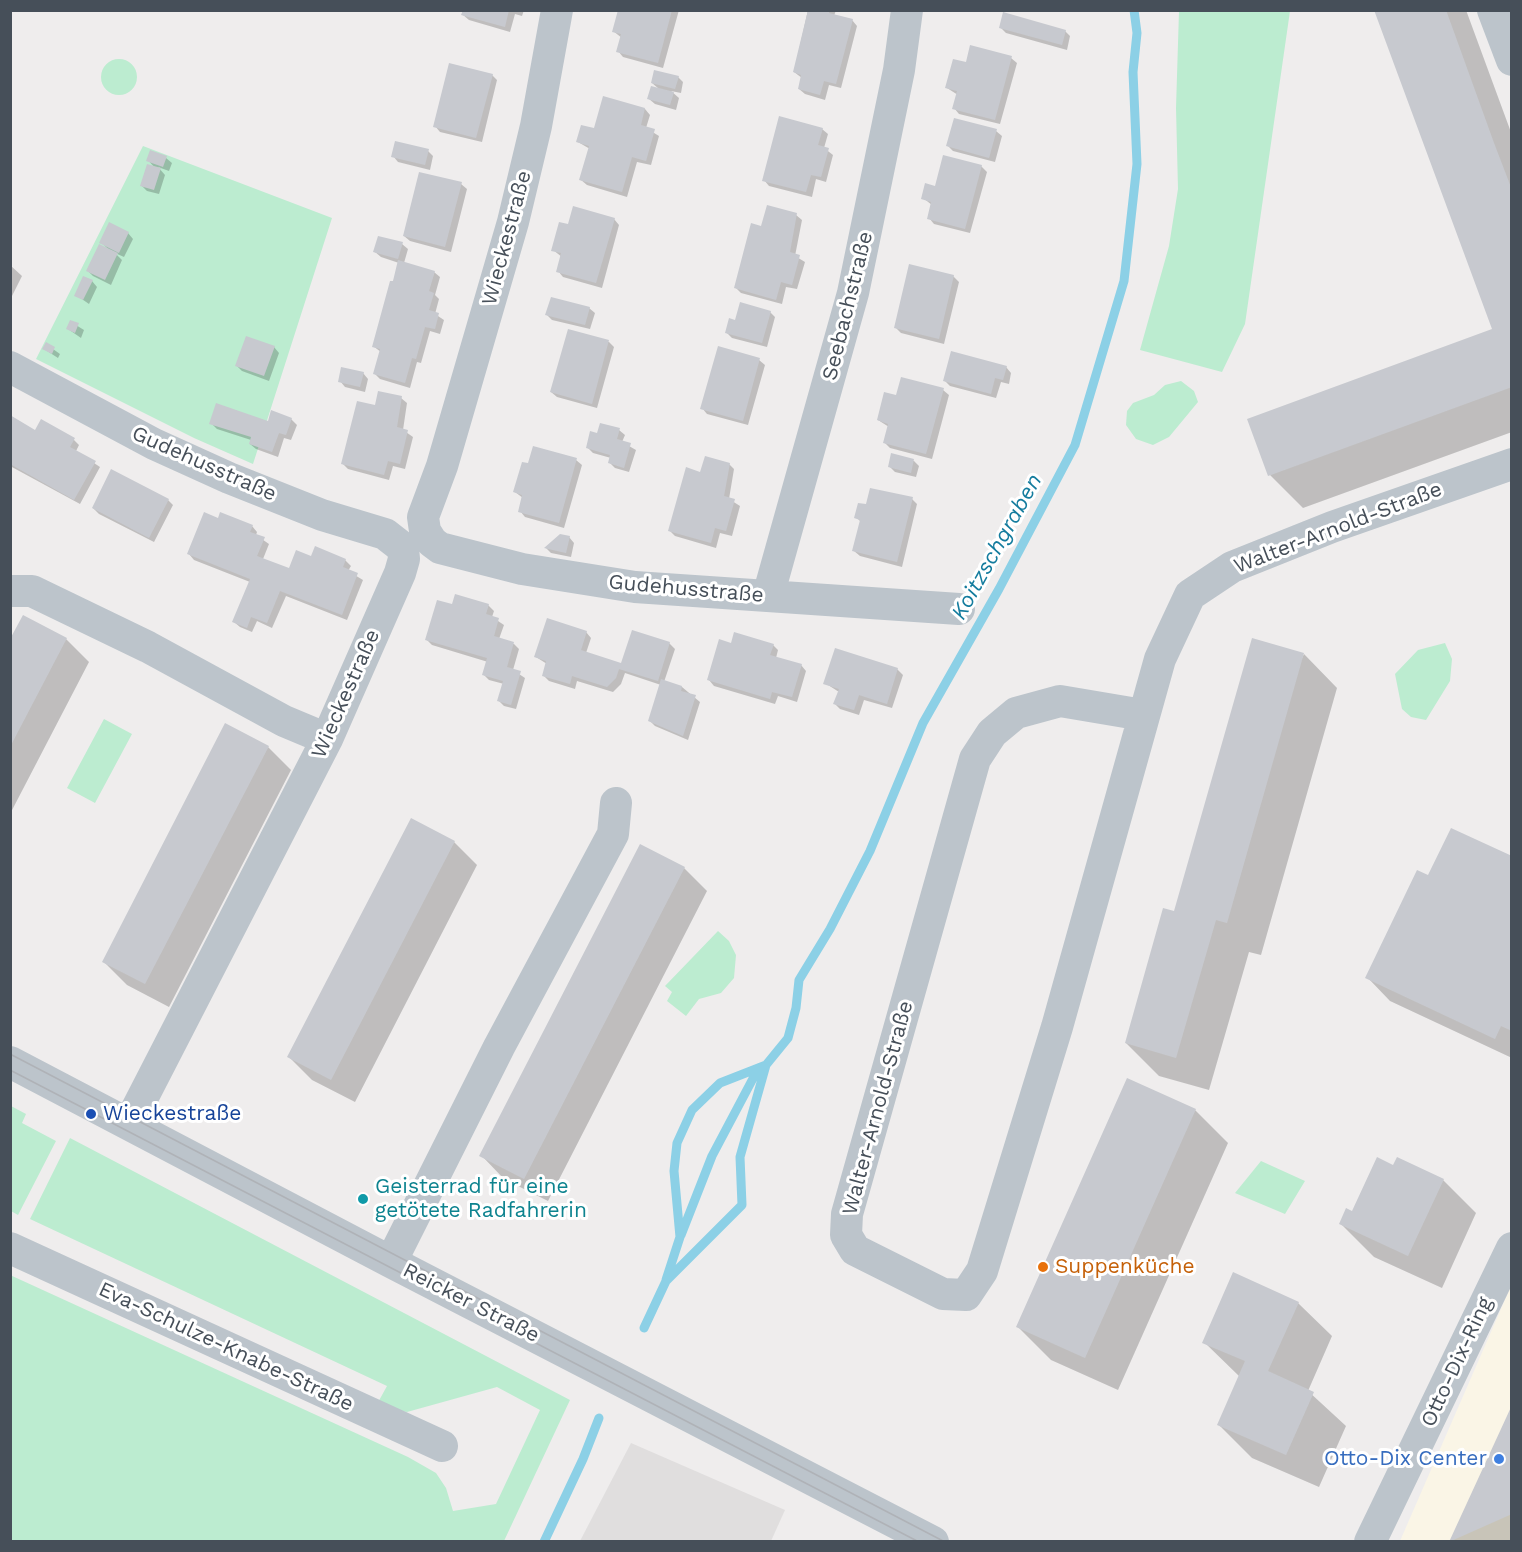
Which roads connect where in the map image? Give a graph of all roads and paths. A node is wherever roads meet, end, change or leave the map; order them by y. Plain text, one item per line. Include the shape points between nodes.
1 (557, 10) edge
2 (907, 10) edge
3 (1493, 10) edge
4 (1512, 60) edge
5 (10, 367) edge
6 (1512, 464) edge
7 (414, 540) junction
8 (10, 591) edge
9 (768, 596) junction
10 (959, 609) dead end
11 (1143, 715) junction
12 (327, 739) junction
13 (616, 803) dead end
14 (10, 1062) edge
15 (129, 1124) junction
16 (10, 1248) edge
17 (1512, 1248) edge
18 (391, 1262) junction
19 (442, 1446) dead end
20 (933, 1542) edge
21 (1370, 1542) edge

1 - 7 street, Wieckestraße via 536,126 513,222 442,466
2 - 9 street, Seebachstraße via 899,70 853,293
3 - 4 street
5 - 7 street, Gudehusstraße via 154,444 229,478 322,515
6 - 11 street, Walter-Arnold-Straße via 1232,567 1190,595 1160,659
7 - 9 street, Gudehusstraße via 546,573 635,587
7 - 12 street, Wieckestraße
8 - 12 street via 32,591 148,647 284,721
9 - 10 street, Gudehusstraße
11 - 11 street, Walter-Arnold-Straße via 1058,1028 982,1271 966,1295 943,1294 855,1250 846,1235 847,1214 975,759 992,733 1016,713 1060,701
12 - 15 street, Wieckestraße
13 - 18 street via 613,834 499,1047
14 - 15 street, Reicker Straße
15 - 18 street, Reicker Straße
16 - 19 street, Eva-Schulze-Knabe-Straße
17 - 21 street, Otto-Dix-Ring
18 - 20 street, Reicker Straße

